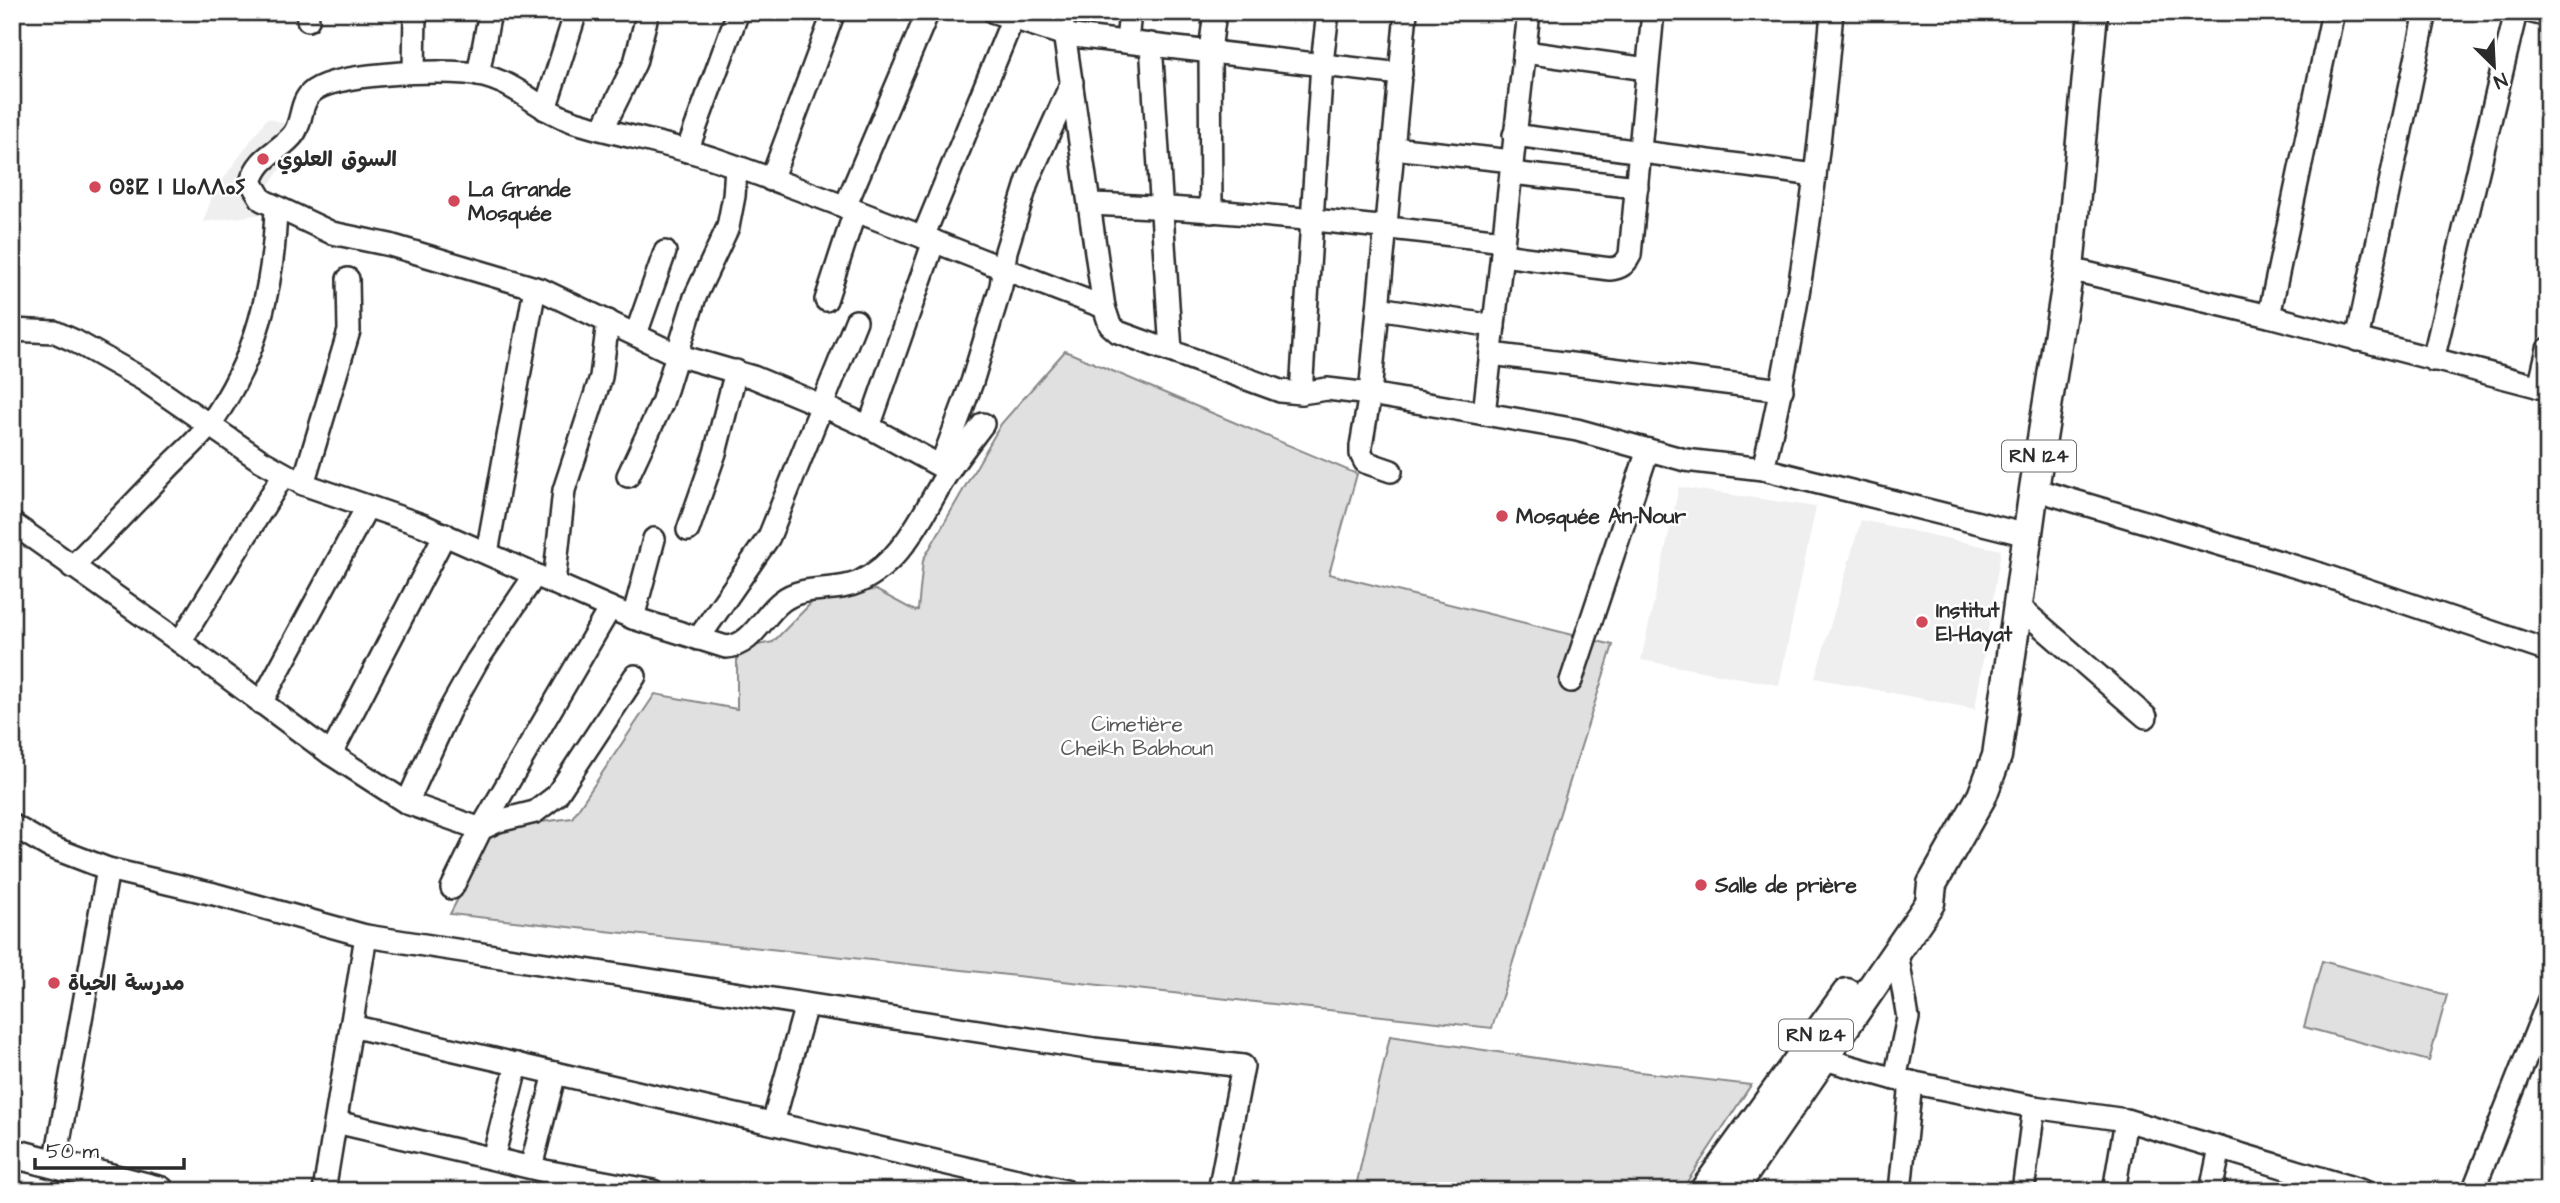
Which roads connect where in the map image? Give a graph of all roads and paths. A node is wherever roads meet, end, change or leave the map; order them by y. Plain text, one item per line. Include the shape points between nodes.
1 (415, 12) edge
2 (490, 12) edge
3 (576, 12) edge
4 (649, 12) edge
5 (738, 12) edge
6 (834, 12) edge
7 (928, 12) edge
8 (1061, 12) edge
9 (1130, 12) edge
10 (1215, 12) edge
11 (1328, 12) edge
12 (1406, 12) edge
13 (1529, 12) edge
14 (1653, 12) edge
15 (1832, 12) edge
16 (2093, 12) edge
17 (2333, 12) edge
18 (2426, 12) edge
19 (2516, 12) edge
20 (2532, 12) edge
21 (1003, 15) edge
22 (2548, 16) edge
23 (1065, 35) junction
24 (1128, 41) junction
25 (1151, 44) junction
26 (1210, 51) junction
27 (1525, 51) junction
28 (1322, 63) junction
29 (1647, 69) junction
30 (414, 71) junction
31 (1401, 74) junction
32 (478, 75) junction
33 (1072, 82) junction
34 (545, 109) junction
35 (603, 128) junction
36 (1514, 135) junction
37 (1393, 148) junction
38 (1639, 150) junction
39 (687, 151) junction
40 (736, 167) junction
41 (1511, 167) junction
42 (1815, 175) junction
43 (771, 180) junction
44 (1637, 187) junction
45 (1090, 204) junction
46 (276, 206) junction
47 (1161, 206) junction
48 (850, 209) junction
49 (1211, 212) junction
50 (1313, 218) junction
51 (1385, 227) junction
52 (928, 239) junction
53 (1502, 248) junction
54 (665, 252) dead end
55 (1004, 269) junction
56 (2069, 269) junction
57 (348, 279) dead end
58 (535, 288) junction
59 (826, 300) dead end
60 (1104, 307) junction
61 (1378, 308) junction
62 (2269, 316) junction
63 (608, 321) junction
64 (856, 321) dead end
65 (1494, 326) junction
66 (12, 330) edge
67 (636, 334) junction
68 (2357, 340) junction
69 (2548, 349) edge
70 (1171, 351) junction
71 (1491, 354) junction
72 (677, 355) junction
73 (2433, 360) junction
74 (736, 371) junction
75 (2544, 388) edge
76 (1782, 390) junction
77 (1301, 393) junction
78 (1370, 394) junction
79 (823, 406) junction
80 (1484, 414) junction
81 (983, 424) dead end
82 (209, 425) junction
83 (869, 427) junction
84 (1648, 450) junction
85 (945, 468) junction
86 (1763, 469) junction
87 (1391, 471) dead end
88 (284, 474) junction
89 (628, 476) dead end
90 (303, 484) junction
91 (2034, 489) junction
92 (366, 507) junction
93 (12, 523) edge
94 (688, 530) dead end
95 (445, 534) junction
96 (2027, 535) junction
97 (654, 539) dead end
98 (487, 553) junction
99 (72, 567) junction
100 (545, 579) junction
101 (2017, 605) junction
102 (610, 607) junction
103 (633, 618) junction
104 (698, 639) junction
105 (180, 642) junction
106 (2548, 651) edge
107 (635, 676) dead end
108 (1571, 681) dead end
109 (261, 703) junction
110 (2146, 717) dead end
111 (331, 754) junction
112 (407, 803) junction
113 (12, 825) edge
114 (481, 829) junction
115 (108, 869) junction
116 (1932, 884) junction
117 (452, 888) dead end
118 (366, 936) junction
119 (1897, 953) junction
120 (2548, 1002) edge
121 (806, 1005) junction
122 (351, 1026) junction
123 (2538, 1055) edge
124 (1824, 1059) junction
125 (517, 1064) junction
126 (555, 1073) junction
127 (1903, 1080) junction
128 (2034, 1107) junction
129 (2126, 1120) junction
130 (336, 1122) junction
131 (773, 1124) junction
132 (2220, 1148) junction
133 (12, 1153) edge
134 (493, 1158) junction
135 (55, 1164) junction
136 (531, 1167) junction
137 (12, 1172) edge
138 (2306, 1182) edge
139 (86, 1191) edge
140 (160, 1191) edge
141 (324, 1191) edge
142 (653, 1191) edge
143 (1065, 1191) edge
144 (1219, 1191) edge
145 (1704, 1191) edge
146 (1732, 1191) edge
147 (1900, 1191) edge
148 (2023, 1191) edge
149 (2114, 1191) edge
150 (2211, 1191) edge
151 (2362, 1191) edge
152 (2473, 1191) edge

1 - 30 street
2 - 32 street
3 - 34 street
4 - 35 street via 635,63
5 - 39 street
6 - 43 street
7 - 48 street
8 - 23 street
9 - 24 street
10 - 26 street
11 - 28 street
12 - 31 street
13 - 27 street
14 - 29 street
15 - 42 street
16 - 56 main road, RN 124
17 - 62 street
18 - 68 street
19 - 73 street
20 - 22 street
21 - 23 street
21 - 52 street
23 - 24 street
23 - 33 street
24 - 25 street
25 - 26 street
25 - 47 street
26 - 28 street
26 - 49 street
27 - 29 street
27 - 36 street
28 - 31 street
28 - 50 street
29 - 38 street
30 - 32 street
30 - 46 street via 362,77 310,93 298,130 270,153 251,182 262,200
31 - 37 street
32 - 34 street via 515,87
33 - 45 street
33 - 55 street via 1028,180
34 - 35 street
35 - 39 street
36 - 38 street
36 - 41 street
37 - 41 street
37 - 51 street
38 - 42 street
38 - 44 street
39 - 40 street
40 - 43 street
40 - 72 street via 728,227 695,297
41 - 44 street
41 - 53 street
42 - 76 street
43 - 48 street
44 - 53 street via 1630,255 1618,268
45 - 47 street
45 - 60 street
46 - 58 street via 332,233 390,245
46 - 82 street via 272,266 258,332 241,373
47 - 49 street
47 - 70 street
48 - 52 street
48 - 59 street
49 - 50 street
50 - 51 street
50 - 77 street
51 - 53 street
51 - 61 street
52 - 55 street
52 - 83 street
53 - 65 street
54 - 67 street
55 - 60 street
55 - 85 street
56 - 62 street
56 - 91 main road, RN 124
57 - 90 street via 349,331
58 - 63 street
58 - 98 street
60 - 70 street via 1110,325 1118,332
61 - 65 street
61 - 78 street
62 - 68 street
63 - 67 street
63 - 100 street via 601,377 564,490
64 - 79 street
65 - 71 street
66 - 82 street via 55,332 75,341 144,380
67 - 72 street
68 - 73 street
69 - 75 street
70 - 77 street via 1280,391
71 - 76 street
71 - 80 street
72 - 74 street
72 - 89 street via 662,403
73 - 75 street
74 - 79 street
74 - 94 street via 715,453
76 - 86 street
77 - 78 street
78 - 80 street
78 - 87 street via 1361,454 1365,462
79 - 83 street
79 - 104 street via 769,537
80 - 84 street via 1577,430
81 - 85 street
82 - 88 street
82 - 99 street
83 - 85 street
84 - 86 street via 1685,460
84 - 108 street
85 - 104 street via 901,550 878,570 856,583 798,593 782,601 734,647
86 - 96 street
88 - 90 street
88 - 105 street
90 - 92 street
91 - 96 main road, RN 124
91 - 106 street via 2320,574
92 - 95 street
92 - 109 street
93 - 99 street
95 - 98 street
95 - 111 street
96 - 101 main road, RN 124
97 - 103 street
98 - 100 street
99 - 105 street
100 - 102 street
100 - 112 street via 477,661
101 - 110 street
101 - 116 main road, RN 124 via 1997,756 1982,796
102 - 103 street
102 - 114 street
103 - 104 street
105 - 109 street
107 - 114 street via 556,796 535,812
109 - 111 street
111 - 112 street
112 - 114 street
113 - 115 street via 48,846
114 - 117 street
115 - 118 street
115 - 135 street
116 - 119 main road, RN 124 via 1930,903
116 - 145 main road, RN 124 via 1916,896
118 - 121 street
118 - 122 street
119 - 124 main road, RN 124
119 - 127 street via 1908,1018
120 - 123 street
121 - 131 street
121 - 144 street via 1094,1049 1243,1066
122 - 125 street
122 - 130 street
123 - 152 street
124 - 127 street
124 - 146 main road, RN 124
125 - 126 street
125 - 134 street
126 - 131 street
126 - 136 street
127 - 128 street
127 - 147 street
128 - 129 street
128 - 148 street
129 - 132 street
129 - 149 street
130 - 134 street
130 - 141 street
131 - 143 street
132 - 138 street
132 - 150 street
133 - 135 main road
134 - 136 street
135 - 140 main road
136 - 142 street
137 - 139 main road
138 - 151 street

